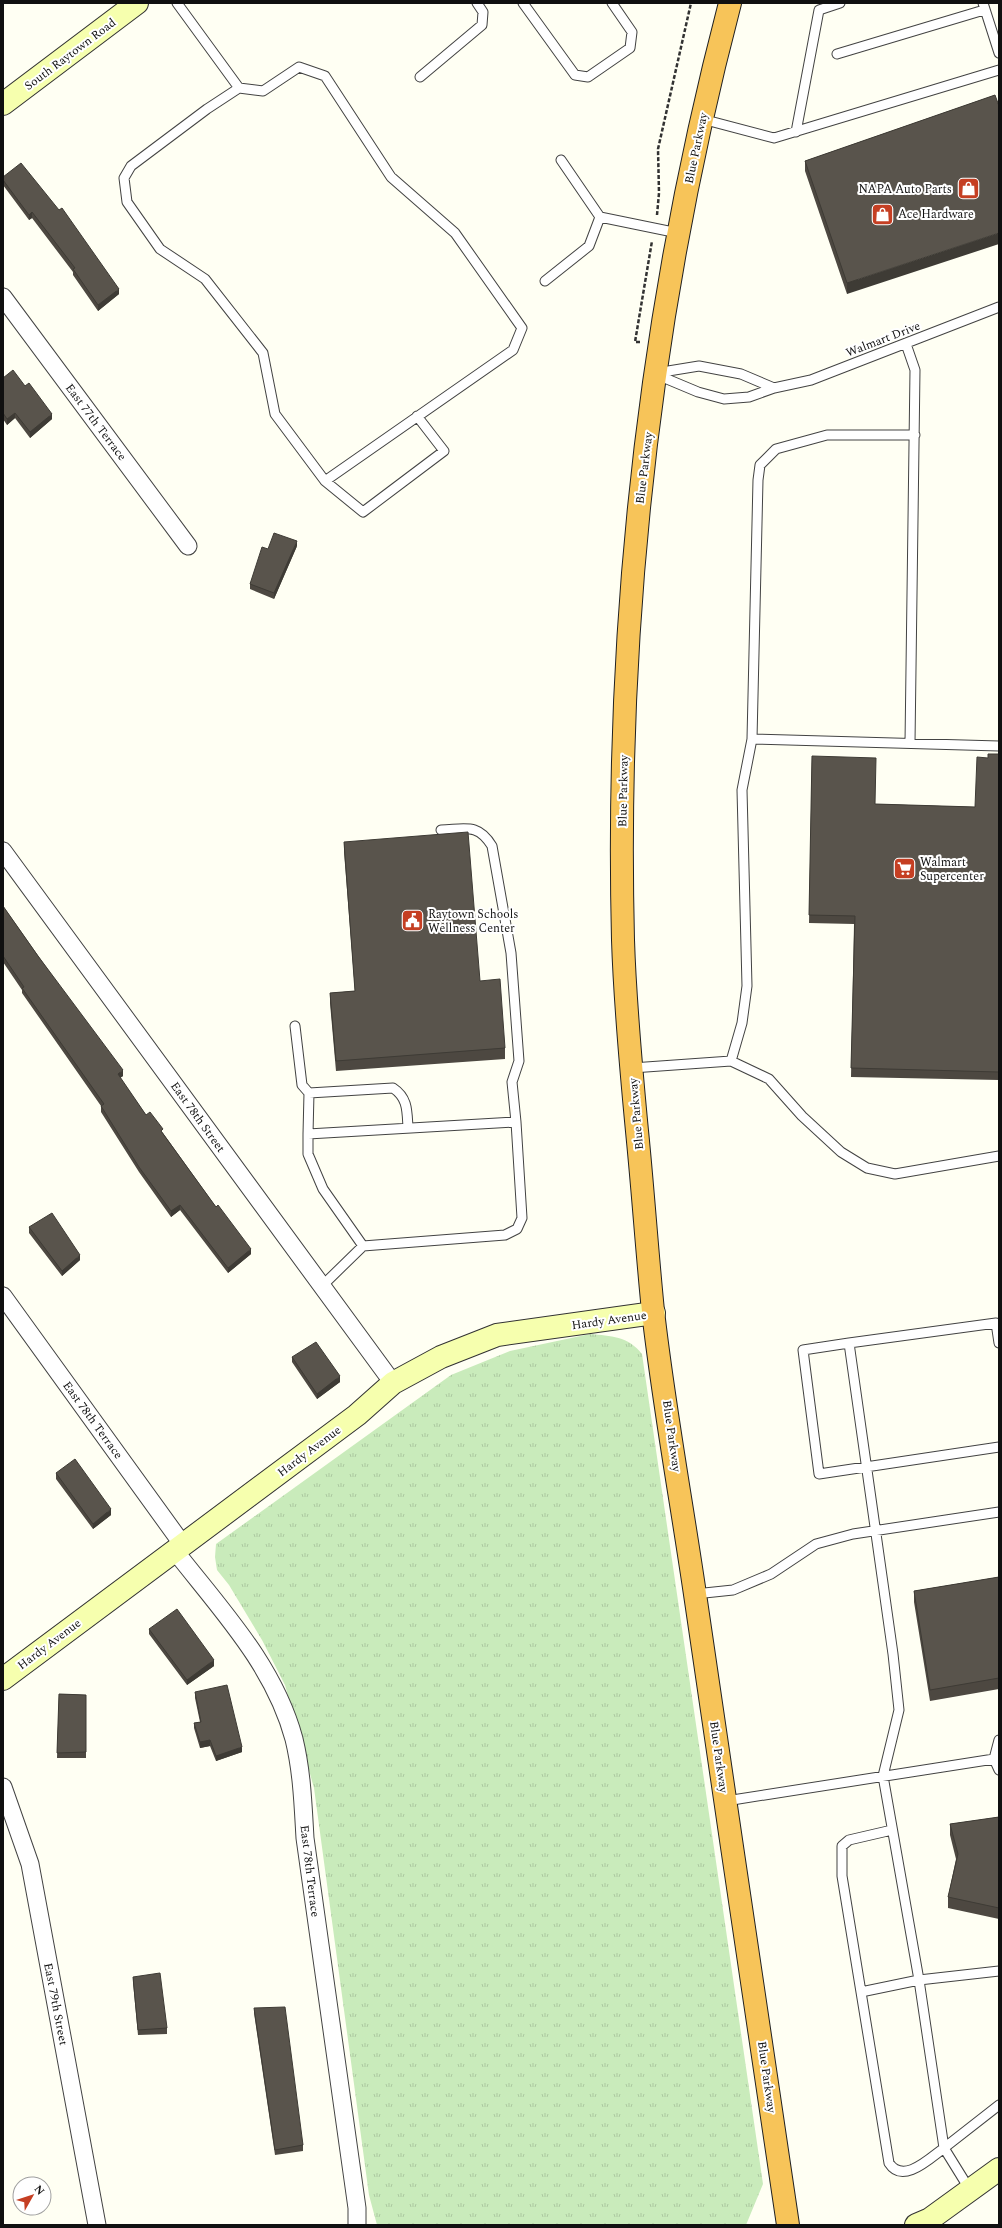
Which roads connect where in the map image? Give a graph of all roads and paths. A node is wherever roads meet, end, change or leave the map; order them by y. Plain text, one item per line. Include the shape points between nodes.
1 (137, 3) edge
2 (177, 3) edge
3 (476, 3) edge
4 (523, 3) edge
5 (612, 3) edge
6 (691, 3) edge
7 (730, 3) edge
8 (840, 3) edge
9 (984, 7) edge
10 (999, 53) edge
11 (836, 54) dead end
12 (999, 70) edge
13 (420, 77) dead end
14 (239, 88) junction
15 (3, 104) edge
16 (702, 120) junction
17 (796, 132) junction
18 (561, 160) dead end
19 (600, 217) junction
20 (656, 221) dead end
21 (678, 233) junction
22 (650, 251) dead end
23 (545, 281) dead end
24 (3, 297) edge
25 (999, 307) edge
26 (643, 342) dead end
27 (906, 344) junction
28 (655, 374) junction
29 (774, 388) junction
30 (417, 416) junction
31 (915, 435) junction
32 (325, 481) junction
33 (188, 546) dead end
34 (752, 740) junction
35 (910, 743) junction
36 (999, 746) edge
37 (441, 830) dead end
38 (3, 851) edge
39 (295, 1026) dead end
40 (731, 1061) junction
41 (631, 1068) junction
42 (309, 1094) junction
43 (516, 1122) junction
44 (408, 1128) junction
45 (308, 1134) junction
46 (999, 1156) edge
47 (363, 1246) junction
48 (322, 1286) junction
49 (3, 1296) edge
50 (654, 1314) junction
51 (849, 1343) junction
52 (999, 1344) edge
53 (393, 1382) junction
54 (999, 1447) edge
55 (866, 1467) junction
56 (999, 1512) edge
57 (875, 1531) junction
58 (179, 1548) junction
59 (695, 1594) junction
60 (3, 1678) edge
61 (999, 1740) edge
62 (994, 1759) junction
63 (999, 1770) edge
64 (882, 1776) junction
65 (3, 1787) edge
66 (726, 1801) junction
67 (892, 1830) junction
68 (999, 1970) edge
69 (919, 1980) junction
70 (861, 1992) junction
71 (999, 2105) edge
72 (944, 2148) junction
73 (999, 2169) edge
74 (970, 2190) junction
75 (785, 2223) edge
76 (98, 2225) edge
77 (357, 2225) edge
78 (916, 2225) edge

1 - 15 street, South Raytown Road
2 - 14 lane
3 - 13 lane via 483,12 482,25
4 - 5 lane via 575,75 588,77 630,48 632,32
6 - 20 path via 658,149 660,193
7 - 16 highway, Blue Parkway
8 - 17 lane via 819,10
9 - 10 lane
9 - 11 lane
12 - 17 lane
14 - 30 lane via 262,91 299,67 325,76 391,177 455,233 522,328 513,350
14 - 32 lane via 207,108 131,166 124,178 127,202 160,249 205,278 263,353 275,414
16 - 17 lane via 774,138
16 - 21 highway, Blue Parkway
18 - 19 lane
19 - 21 lane
19 - 23 lane via 589,246
21 - 28 highway, Blue Parkway
22 - 26 path via 635,342
24 - 33 street, East 77th Terrace
25 - 27 lane, Walmart Drive
27 - 29 lane, Walmart Drive via 811,380
27 - 31 lane via 915,370
28 - 29 lane via 699,366 741,374
28 - 29 lane, Walmart Drive via 698,392 724,399 749,397
28 - 41 highway, Blue Parkway via 638,522 626,664 622,796 623,944
30 - 32 lane
30 - 32 lane via 444,451 363,512
31 - 34 lane via 827,435 776,449 760,465
31 - 35 lane
34 - 35 lane
34 - 40 lane via 742,790 747,986 742,1023
35 - 36 lane
37 - 43 lane via 475,828 485,834 492,846 511,953 519,1061 512,1082
38 - 48 street, East 78th Street
39 - 42 lane via 302,1085
40 - 41 lane
40 - 46 lane via 769,1079 802,1116 841,1152 867,1168 895,1174
41 - 50 highway, Blue Parkway
42 - 44 lane via 393,1088 405,1099
42 - 45 lane
43 - 44 lane
43 - 47 lane via 522,1218 517,1229 505,1235
44 - 45 lane
45 - 47 lane via 308,1154 324,1189
47 - 48 lane
48 - 53 street, East 78th Street
49 - 58 street, East 78th Terrace
50 - 53 street, Hardy Avenue via 497,1335 440,1356
50 - 59 highway, Blue Parkway
51 - 52 lane via 996,1323
51 - 55 lane
51 - 55 lane via 803,1350 819,1474
53 - 58 street, Hardy Avenue via 357,1415
54 - 55 lane
55 - 57 lane
56 - 57 lane
57 - 59 lane via 816,1544 771,1574 733,1590
57 - 64 lane via 899,1710
58 - 60 street, Hardy Avenue
58 - 77 street, East 78th Terrace via 258,1657 279,1696 294,1739 302,1782 305,1838 357,2208
59 - 66 highway, Blue Parkway
61 - 62 lane
62 - 63 lane
62 - 64 lane
64 - 66 lane
64 - 67 lane
65 - 76 street, East 79th Street via 30,1864
66 - 75 highway, Blue Parkway
67 - 69 lane
67 - 70 lane via 849,1840 842,1846 842,1876
68 - 69 lane
69 - 70 lane
69 - 72 lane
70 - 72 lane via 889,2163 893,2169 900,2172 913,2170
71 - 72 lane
72 - 74 lane
73 - 74 street
74 - 78 street via 930,2219

